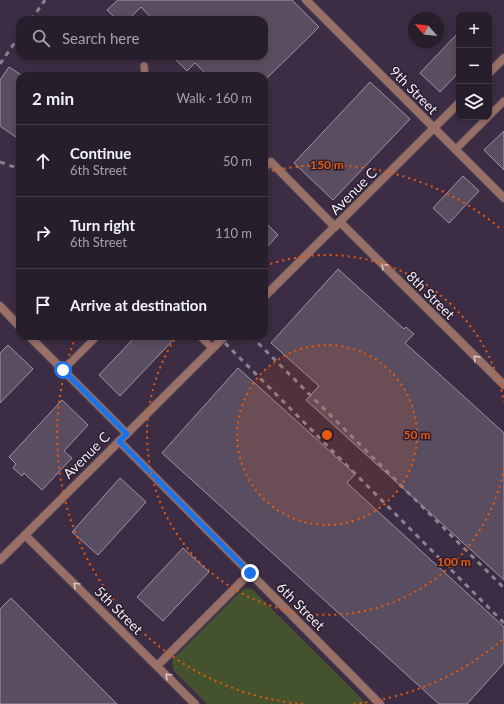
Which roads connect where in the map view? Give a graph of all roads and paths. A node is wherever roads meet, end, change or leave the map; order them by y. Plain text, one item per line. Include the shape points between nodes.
1 (306, 0) edge
2 (504, 58) edge
3 (144, 66) dead end
4 (492, 70) edge
5 (145, 72) edge
6 (504, 101) edge
7 (456, 106) edge
8 (492, 112) edge
9 (484, 120) edge
10 (434, 128) junction
11 (456, 149) junction
12 (271, 162) joint
13 (268, 165) edge
14 (504, 198) edge
15 (338, 224) junction
16 (268, 293) edge
17 (0, 306) edge
18 (16, 322) edge
19 (33, 340) edge
20 (92, 340) edge
21 (204, 340) edge
22 (221, 340) edge
23 (212, 348) junction
24 (63, 370) junction
25 (504, 386) edge
26 (127, 434) junction
27 (119, 441) junction
28 (25, 535) junction
29 (0, 560) edge
30 (250, 573) junction
31 (157, 666) junction
32 (195, 704) edge
33 (380, 704) edge

1 - 10 street, 9th Street
2 - 4 street
3 - 5 lane
6 - 8 lane
7 - 10 street, Avenue C
9 - 11 lane
10 - 11 street, 9th Street
10 - 15 street, Avenue C
11 - 14 street, 9th Street
12 - 13 lane
12 - 15 street, 8th Street
15 - 16 street, Avenue C
25 -> 15 street, 8th Street
17 - 18 street
19 - 24 street
20 - 24 lane
21 - 23 lane
22 - 23 street, Avenue C
23 - 26 street, Avenue C
24 - 26 street
26 - 27 street, Avenue C
27 - 28 street, Avenue C
27 - 30 street, 6th Street
28 - 29 street, Avenue C
31 -> 28 street, 5th Street
30 - 31 street
30 - 33 street, 6th Street
32 -> 31 street, 5th Street

